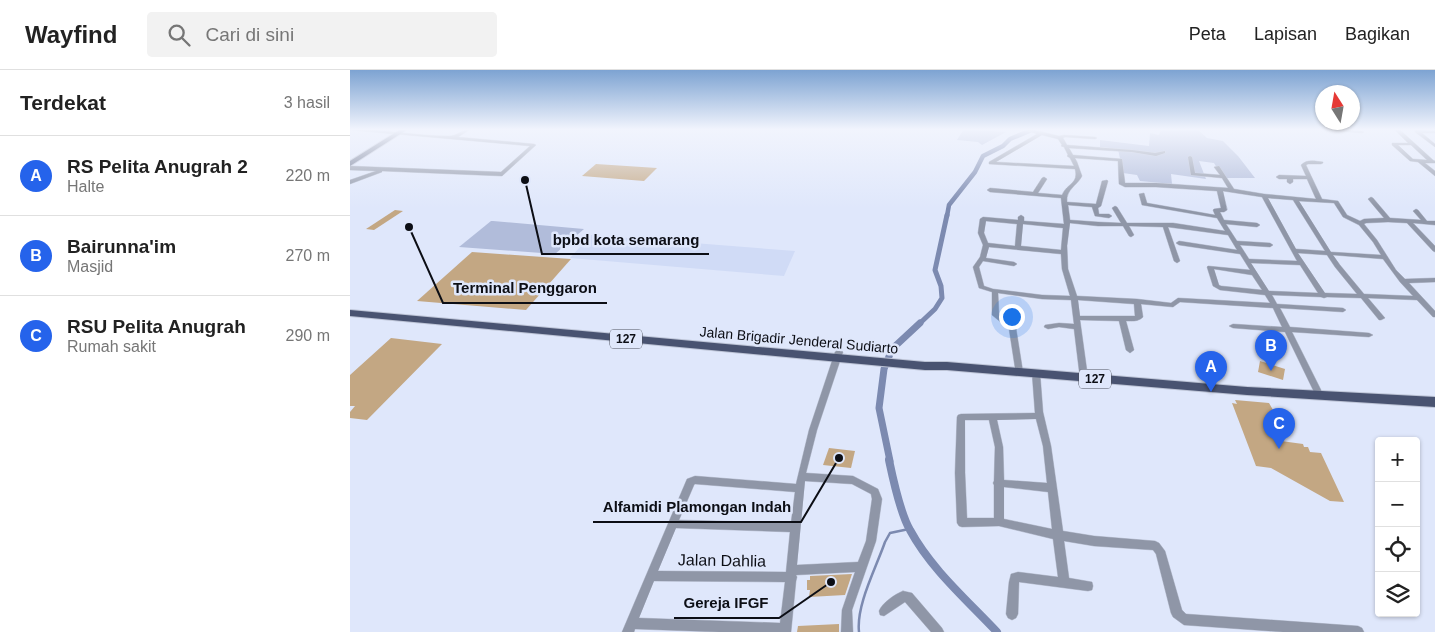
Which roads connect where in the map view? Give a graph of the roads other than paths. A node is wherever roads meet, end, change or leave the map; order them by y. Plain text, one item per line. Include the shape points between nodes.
1 (366, 155) edge
2 (523, 155) edge
3 (1003, 155) edge
4 (1406, 155) edge
5 (1070, 156) joint
6 (1190, 157) dead end
7 (1420, 161) junction
8 (1434, 162) edge
9 (1321, 163) dead end
10 (350, 166) edge
11 (1217, 167) dead end
12 (1078, 168) junction
13 (383, 169) junction
14 (1435, 174) edge
15 (1224, 177) junction
16 (1278, 177) dead end
17 (1309, 178) junction
18 (1044, 179) dead end
19 (1105, 181) dead end
20 (350, 182) edge
21 (990, 190) dead end
22 (1220, 190) junction
23 (1232, 190) junction
24 (1035, 194) junction
25 (1142, 194) dead end
26 (1264, 196) junction
27 (1294, 199) junction
28 (1371, 199) dead end
29 (1065, 200) junction
30 (1320, 201) junction
31 (1095, 206) junction
32 (1115, 208) dead end
33 (1416, 211) dead end
34 (1108, 216) dead end
35 (1021, 219) junction
36 (1220, 220) junction
37 (1388, 220) junction
38 (1408, 221) junction
39 (1425, 222) junction
40 (1435, 223) edge
41 (1066, 224) junction
42 (1361, 224) junction
43 (1125, 225) junction
44 (1165, 225) junction
45 (1257, 225) dead end
46 (1230, 234) junction
47 (1131, 235) dead end
48 (1178, 243) dead end
49 (1235, 243) junction
50 (986, 245) junction
51 (1270, 245) dead end
52 (1018, 248) junction
53 (1435, 250) edge
54 (1294, 251) junction
55 (1064, 252) junction
56 (1242, 253) junction
57 (1328, 253) junction
58 (1386, 257) junction
59 (981, 259) junction
60 (1247, 261) junction
61 (1178, 262) dead end
62 (1301, 263) junction
63 (1014, 264) dead end
64 (1254, 273) junction
65 (1435, 280) edge
66 (1402, 281) junction
67 (994, 291) junction
68 (1268, 293) junction
69 (1324, 296) junction
70 (1362, 296) junction
71 (1074, 298) junction
72 (1420, 298) junction
73 (1137, 301) junction
74 (350, 307) edge
75 (1276, 307) junction
76 (1343, 310) dead end
77 (350, 313) edge
78 (1435, 315) edge
79 (1077, 318) junction
80 (1381, 318) dead end
81 (1122, 320) junction
82 (1233, 326) dead end
83 (1048, 327) dead end
84 (1078, 327) junction
85 (1288, 330) junction
86 (1368, 335) dead end
87 (1130, 350) dead end
88 (839, 355) junction
89 (1019, 372) junction
90 (1036, 373) junction
91 (1084, 378) junction
92 (1319, 394) junction
93 (1435, 402) edge
94 (992, 416) junction
95 (1040, 416) junction
96 (801, 477) junction
97 (998, 483) junction
98 (800, 488) junction
99 (1053, 488) junction
100 (999, 522) junction
101 (673, 524) junction
102 (796, 528) junction
103 (1057, 535) junction
104 (862, 567) junction
105 (792, 573) junction
106 (651, 576) junction
107 (1064, 583) junction
108 (1088, 586) dead end
109 (884, 611) dead end
110 (1012, 614) dead end
111 (630, 628) edge
112 (785, 630) edge
113 (847, 632) edge
114 (938, 632) edge
115 (1358, 632) edge

1 - 10 street
2 - 13 street via 502,174
3 - 12 street via 989,164
4 - 7 street
5 - 12 street
5 - 22 street via 1120,160 1122,184 1125,185
6 - 15 street via 1193,174
7 - 8 street
7 - 14 street
9 - 17 street via 1303,164
10 - 13 street
11 - 15 street
12 - 29 street via 1077,181 1067,189
13 - 20 street
15 - 23 street
16 - 17 street via 1290,180
17 - 30 street
18 - 24 street
19 - 31 street
21 - 24 street
22 - 23 street
22 - 36 street via 1224,210 1216,210
23 - 26 street
24 - 29 street
25 - 36 street via 1144,204
26 - 27 street
26 - 54 street
27 - 30 street
27 - 57 street
28 - 37 street
29 - 31 street
29 - 41 street
30 - 42 street via 1336,202 1345,216
31 - 34 street via 1097,214
32 - 43 street
33 - 39 street
35 - 41 street
35 - 50 street via 982,220 981,234
35 - 52 street
36 - 45 street
36 - 46 street
37 - 38 street
37 - 42 street via 1364,221
38 - 39 street
38 - 53 street
39 - 40 street
41 - 43 street
41 - 55 street
42 - 58 street
43 - 44 street
43 - 47 street
44 - 46 street
44 - 61 street
46 - 49 street
48 - 56 street
49 - 51 street
49 - 56 street
50 - 52 street
50 - 59 street
52 - 55 street
54 - 57 street
54 - 62 street
55 - 71 street via 1065,269
56 - 60 street
57 - 58 street
57 - 70 street
58 - 66 street
59 - 63 street
59 - 67 street via 976,267 980,287
60 - 62 street
60 - 64 street
62 - 69 street
64 - 68 street
64 - 68 street via 1210,267 1218,288
65 - 66 street
66 - 72 street
67 - 71 street
67 - 89 street via 998,318 1012,328
68 - 69 street
68 - 75 street
69 - 70 street
70 - 72 street
70 - 80 street
71 - 73 street
71 - 79 street
72 - 78 street
73 - 75 street via 1173,305 1178,300
73 - 81 street via 1138,318
74 - 88 main road, Jalan Brigadir Jenderal Sudiarto / 127
75 - 76 street
75 - 85 street
77 - 88 main road, Jalan Brigadir Jenderal Sudiarto / 127
79 - 81 street
79 - 84 street
81 - 87 street
82 - 85 street
83 - 84 street
84 - 91 street
85 - 86 street
85 - 92 street
88 - 89 main road, Jalan Brigadir Jenderal Sudiarto / 127
88 - 96 street via 813,430
89 - 90 main road, Jalan Brigadir Jenderal Sudiarto / 127
90 - 91 main road, Jalan Brigadir Jenderal Sudiarto / 127
90 - 95 street
91 - 92 main road, Jalan Brigadir Jenderal Sudiarto / 127
92 - 93 main road, 127
94 - 95 street
94 - 97 street via 999,447
94 - 100 street via 961,417 959,420 960,517 964,524
95 - 99 street
96 - 98 street
96 - 104 street via 853,480 875,492 877,499 871,541
97 - 99 street
97 - 100 street
98 - 101 street via 695,480 687,484
98 - 102 street
99 - 103 street
100 - 103 street
101 - 102 street
101 - 106 street
102 - 105 street
103 - 107 street
103 - 115 street via 1156,547 1160,551 1177,613 1184,619
104 - 105 street, Jalan Dahlia
104 - 113 street via 847,610
105 - 106 street, Jalan Dahlia
105 - 112 street
106 - 111 street
107 - 108 street
107 - 110 street via 1015,578
109 - 114 street via 903,596 908,597
111 - 112 street

